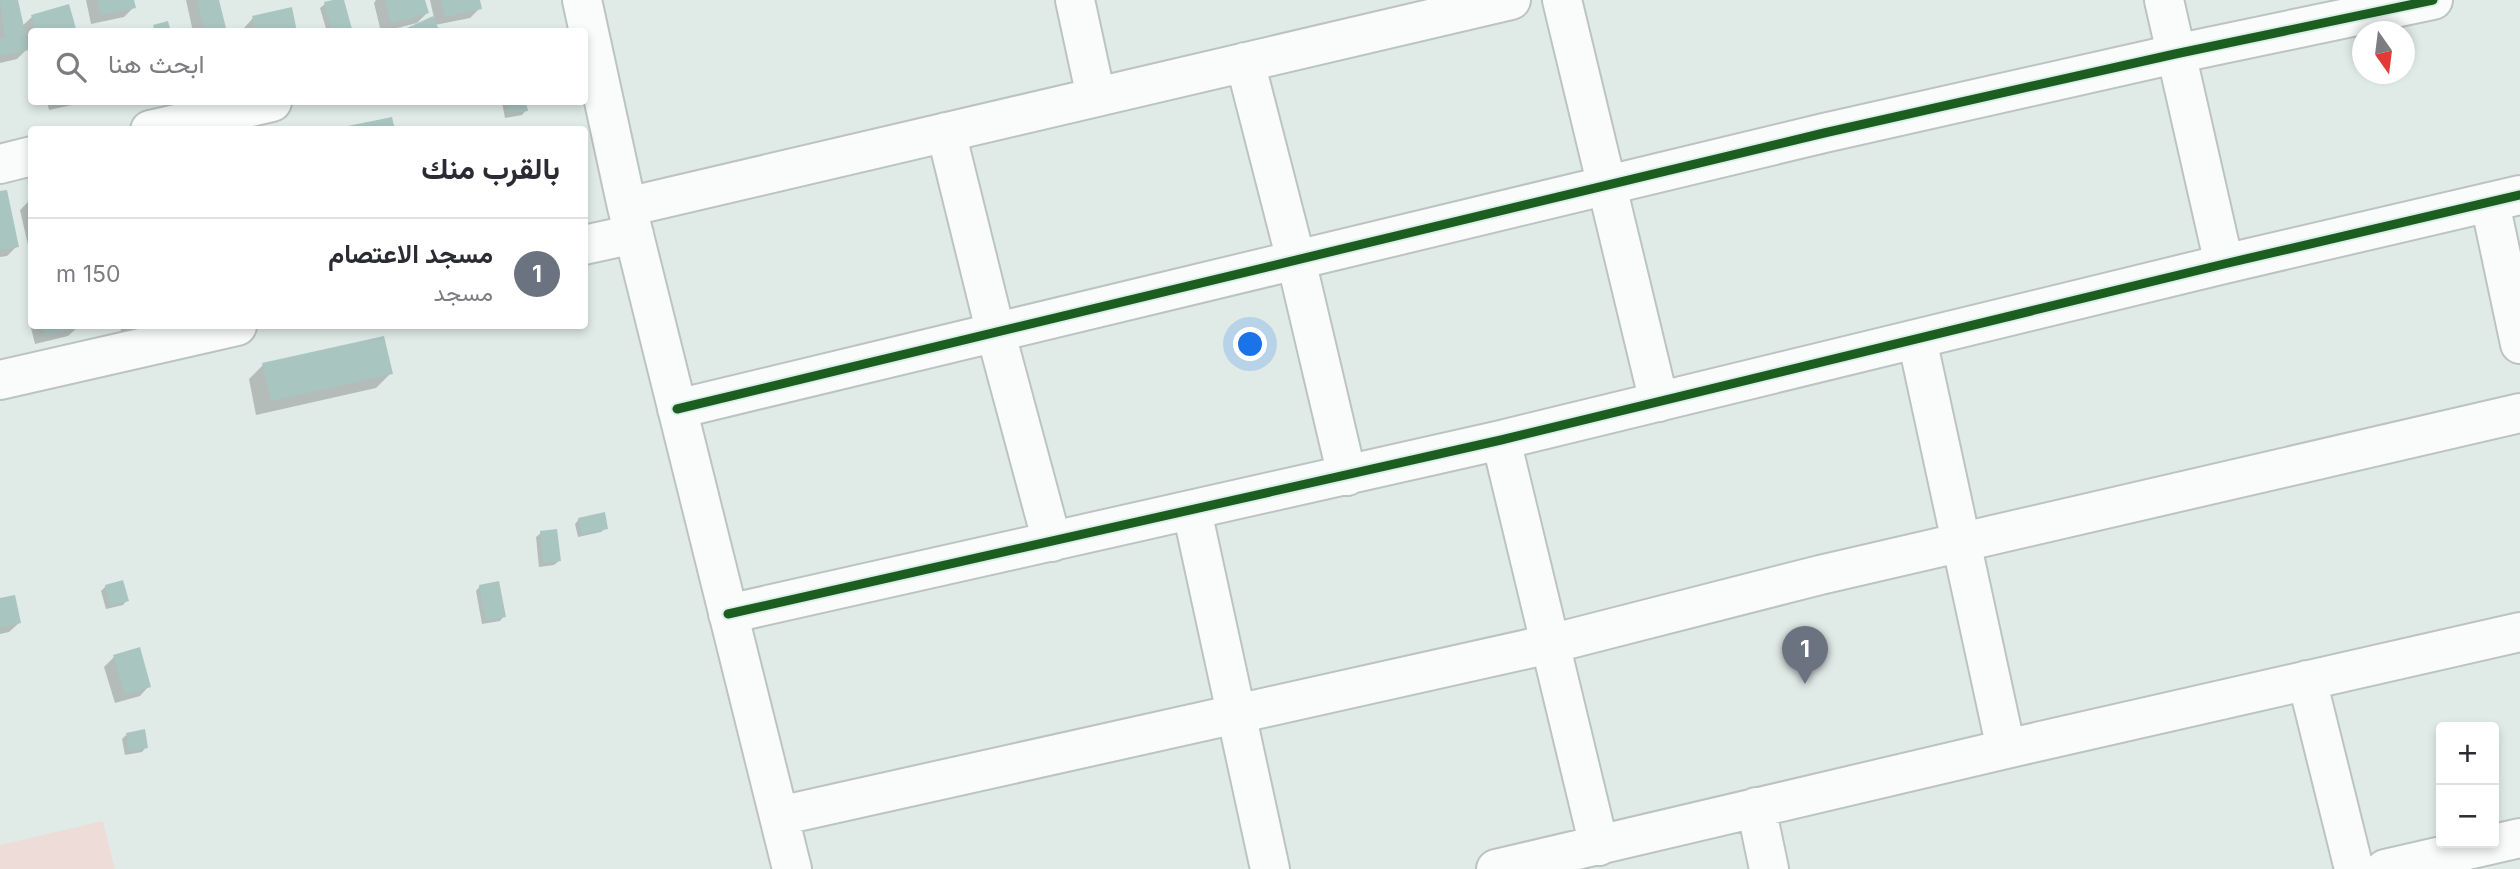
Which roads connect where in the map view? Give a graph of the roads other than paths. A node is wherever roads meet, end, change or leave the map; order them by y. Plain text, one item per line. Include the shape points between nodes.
1 (1075, 0) edge
2 (1511, 0) edge
3 (1562, 0) edge
4 (2164, 0) edge
5 (2433, 0) edge
6 (1416, 11) edge
7 (588, 41) edge
8 (2175, 54) junction
9 (1245, 62) junction
10 (1096, 97) junction
11 (259, 105) edge
12 (167, 126) edge
13 (946, 132) junction
14 (28, 157) edge
15 (0, 164) edge
16 (1607, 186) junction
17 (2505, 199) edge
18 (631, 220) junction
19 (588, 243) edge
20 (1296, 260) junction
21 (2224, 264) junction
22 (224, 329) edge
23 (996, 334) junction
24 (1917, 339) junction
25 (2520, 344) edge
26 (0, 380) edge
27 (1659, 402) junction
28 (677, 409) junction
29 (2520, 413) edge
30 (1501, 440) junction
31 (1347, 476) junction
32 (1192, 511) junction
33 (1052, 542) junction
34 (1962, 543) junction
35 (728, 614) junction
36 (2520, 632) edge
37 (1550, 644) junction
38 (2307, 680) junction
39 (1235, 714) junction
40 (2006, 749) junction
41 (1756, 807) junction
42 (779, 816) junction
43 (2520, 838) edge
44 (1599, 846) junction
45 (792, 869) edge
46 (1270, 869) edge
47 (1496, 869) edge
48 (1769, 869) edge
49 (2354, 869) edge
50 (2385, 869) edge

1 - 10 street
2 - 6 street
3 - 16 street
4 - 8 street
5 - 8 street
6 - 9 street
7 - 18 street
8 - 16 street
8 - 21 street
9 - 10 street
9 - 20 street
10 - 13 street
11 - 12 street
13 - 18 street
13 - 23 street
14 - 15 street
16 - 20 street
16 - 27 street
17 - 21 street
17 - 25 street
18 - 19 street
18 - 28 street
20 - 23 street
20 - 31 street
21 - 24 street
22 - 26 street
23 - 28 street
23 - 33 street
24 - 27 street
24 - 34 street
27 - 30 street
28 - 35 street
29 - 34 street
30 - 31 street
30 - 37 street
31 - 32 street
32 - 33 street
32 - 39 street
33 - 35 street
34 - 37 street
34 - 40 street
35 - 42 street
36 - 38 street
37 - 39 street
37 - 44 street
38 - 40 street
38 - 49 street
39 - 42 street
39 - 46 street
40 - 41 street
41 - 44 street
41 - 48 street
42 - 45 street
43 - 50 street
44 - 47 street

